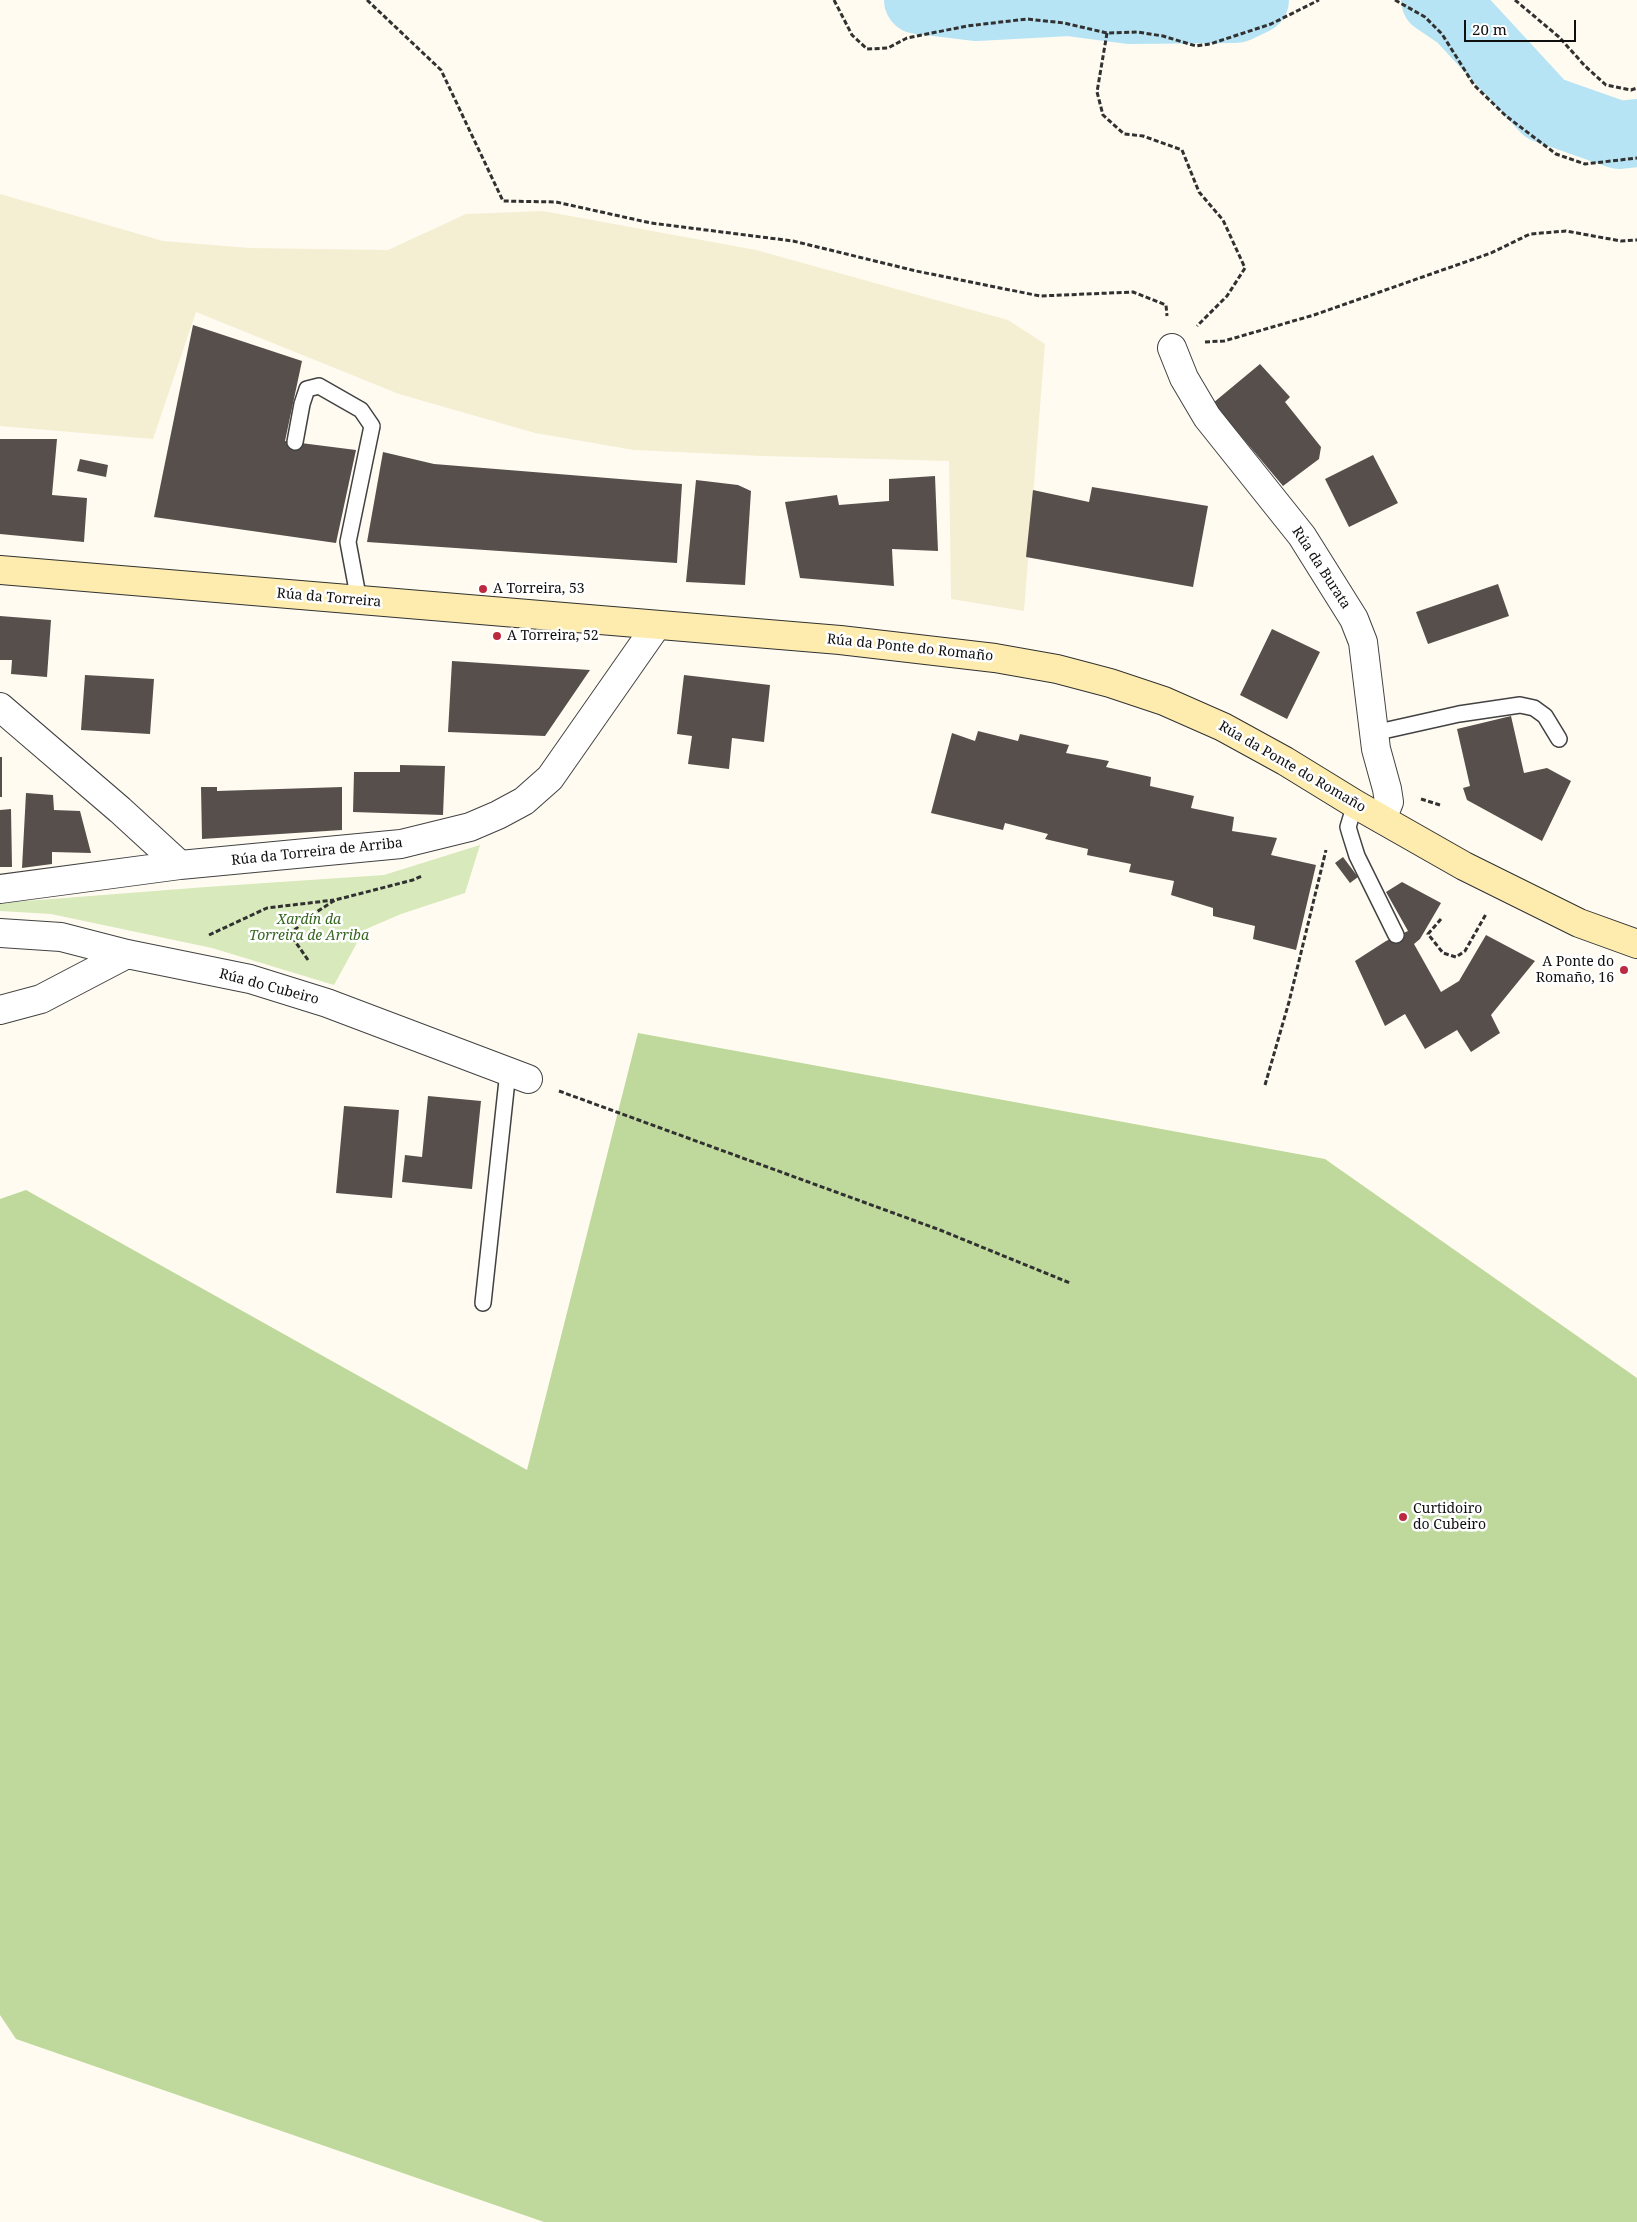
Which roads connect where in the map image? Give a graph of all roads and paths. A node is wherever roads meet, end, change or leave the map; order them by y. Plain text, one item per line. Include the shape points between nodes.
1 (367, 0) edge
2 (834, 0) edge
3 (1320, 0) edge
4 (1395, 0) edge
5 (1515, 0) edge
6 (1106, 34) junction
7 (1637, 88) edge
8 (1637, 158) edge
9 (1637, 240) edge
10 (1172, 348) junction
11 (294, 442) dead end
12 (0, 570) edge
13 (359, 601) junction
14 (658, 625) junction
15 (0, 707) edge
16 (1374, 733) junction
17 (1559, 739) dead end
18 (1355, 804) junction
19 (1382, 819) junction
20 (1328, 841) dead end
21 (180, 865) junction
22 (427, 874) dead end
23 (0, 890) edge
24 (335, 900) junction
25 (1489, 909) dead end
26 (1441, 919) dead end
27 (0, 933) edge
28 (1396, 935) dead end
29 (207, 936) dead end
30 (1637, 944) edge
31 (127, 954) junction
32 (309, 962) dead end
33 (0, 1010) edge
34 (518, 1075) junction
35 (1265, 1085) dead end
36 (1070, 1284) dead end
37 (483, 1303) dead end

1 - 10 path via 441,70 503,201 556,202 651,223 793,241 916,271 1040,296 1133,292 1166,305
2 - 6 path via 852,34 866,49 888,48 907,38 967,26 1027,19 1064,23
3 - 6 path via 1271,24 1210,44 1196,46 1137,32
4 - 8 path via 1425,17 1442,34 1474,84 1506,116 1556,154 1585,164
5 - 7 path via 1559,37 1606,84 1631,90
6 - 10 path via 1097,92 1103,115 1124,134 1143,136 1182,150 1199,192 1223,220 1244,268 1227,296
9 - 10 path via 1621,241 1566,231 1530,234 1491,253 1314,314 1224,341
10 - 16 street, Rúa da Burata via 1184,378 1207,417 1302,536 1354,619 1362,642
11 - 13 lane via 307,389 319,386 361,410 372,426 348,542
12 - 13 main road, Rúa da Torreira
13 - 14 main road, Rúa da Torreira
14 - 18 main road, Rúa da Ponte do Romaño via 934,650 1057,668 1164,701 1223,727
14 - 21 street, Rúa da Torreira de Arriba via 550,778 524,801 498,815 470,827 401,844
15 - 21 street
16 - 17 lane via 1468,712 1520,705 1534,708 1545,716
16 - 19 street, Rúa da Burata via 1388,802
18 - 19 main road, Rúa da Ponte do Romaño
18 - 28 lane via 1348,827 1351,837
19 - 30 main road, Rúa da Ponte do Romaño via 1464,866 1579,923
20 - 35 path
21 - 23 street, Rúa da Torreira de Arriba
22 - 24 path
24 - 29 path via 267,908
24 - 32 path via 290,934
25 - 26 path via 1465,951 1456,957 1444,953 1428,934
27 - 31 street, Rúa do Cubeiro via 61,937
31 - 33 street via 41,999
31 - 34 street, Rúa do Cubeiro via 250,979 293,992
34 - 36 path via 940,1230
34 - 37 lane

